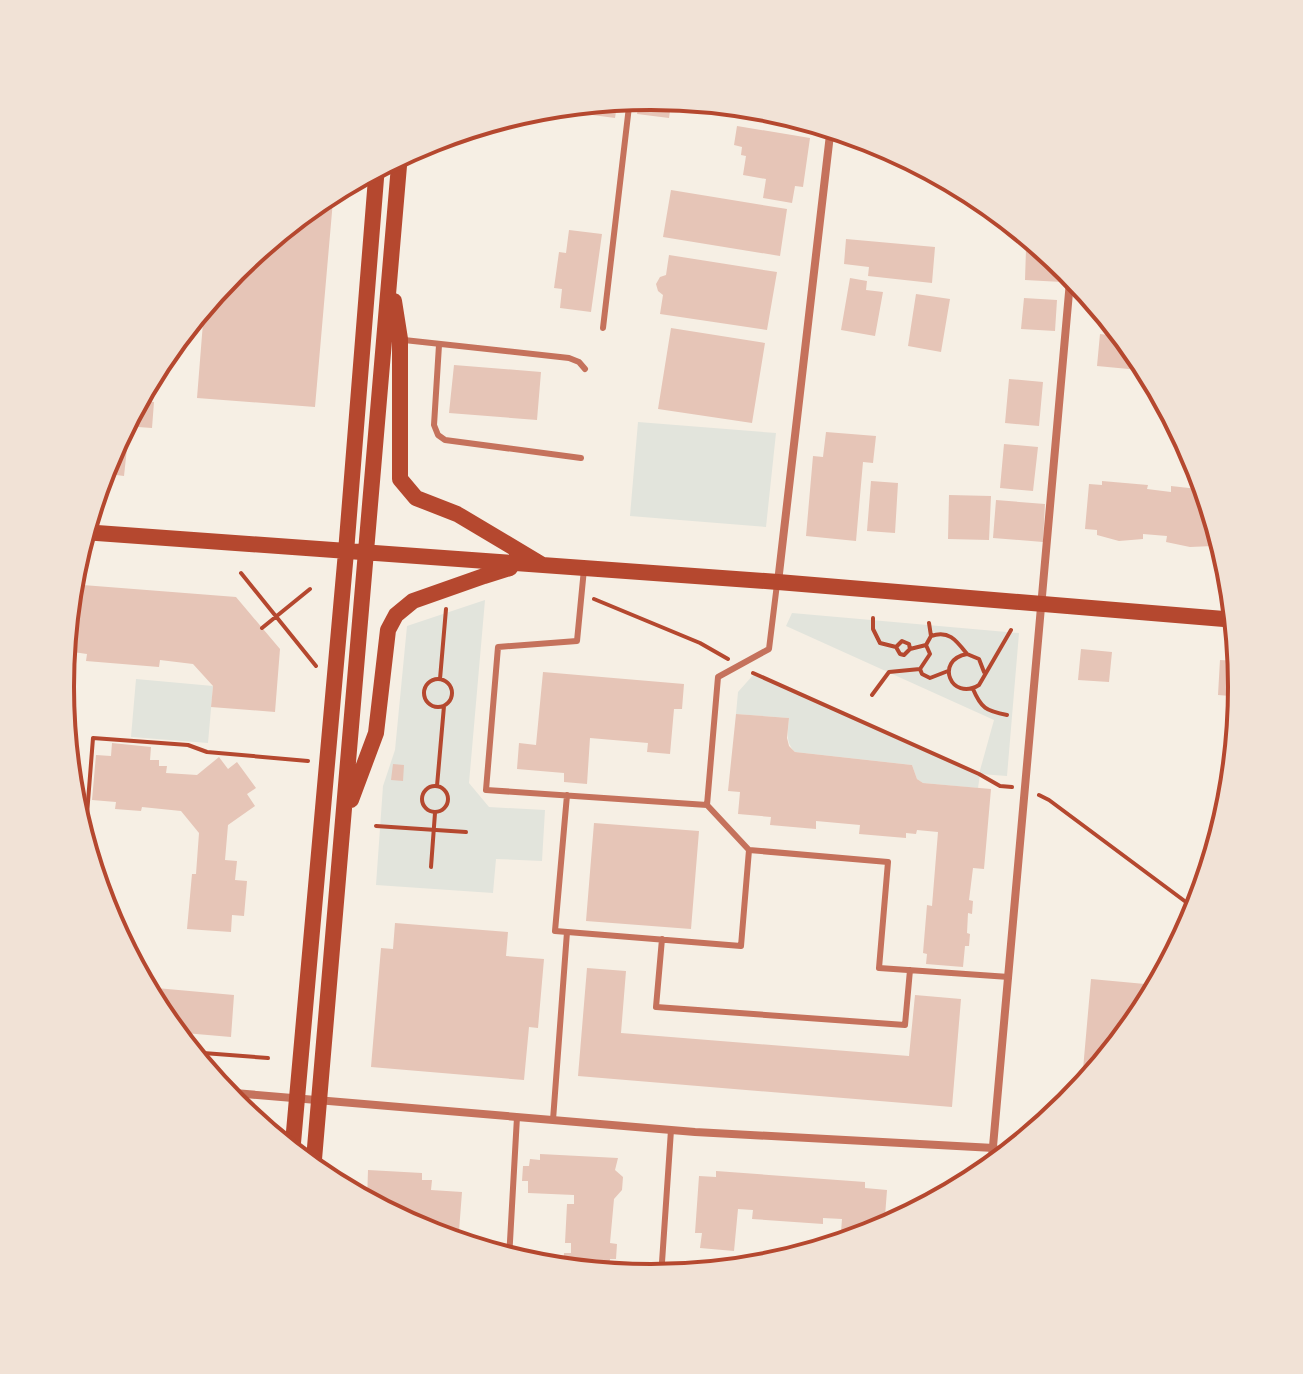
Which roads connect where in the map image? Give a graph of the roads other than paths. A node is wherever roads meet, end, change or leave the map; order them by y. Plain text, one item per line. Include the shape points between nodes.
1 (629, 111) edge
2 (830, 138) edge
3 (399, 168) edge
4 (376, 180) edge
5 (389, 274) junction
6 (1069, 289) edge
7 (603, 328) dead end
8 (400, 339) junction
9 (439, 345) junction
10 (585, 369) dead end
11 (581, 458) dead end
12 (96, 533) edge
13 (346, 552) junction
14 (367, 554) junction
15 (524, 565) junction
16 (546, 566) junction
17 (584, 569) junction
18 (778, 582) junction
19 (1042, 605) junction
20 (1225, 619) edge
21 (567, 795) junction
22 (707, 805) junction
23 (343, 822) junction
24 (749, 850) junction
25 (567, 932) junction
26 (662, 939) junction
27 (910, 970) junction
28 (1009, 977) junction
29 (241, 1093) edge
30 (297, 1097) junction
31 (318, 1100) junction
32 (517, 1117) junction
33 (553, 1120) junction
34 (671, 1130) junction
35 (293, 1139) edge
36 (994, 1148) junction
37 (993, 1152) edge
38 (314, 1155) edge
39 (510, 1247) edge
40 (662, 1264) edge

1 - 7 lane
2 - 18 street
3 - 5 main road
4 - 13 main road
5 - 8 main road
5 - 14 main road
6 - 19 street
8 - 9 lane
8 - 16 main road via 400,479 416,498 457,514
9 - 10 lane via 569,358
9 - 11 lane via 434,425 438,435
12 - 13 main road
13 - 14 main road
13 - 30 main road
14 - 15 main road
14 - 23 main road
15 - 16 main road
15 - 23 main road via 413,601 396,615 388,630 376,733
16 - 17 main road
17 - 18 main road
17 - 21 lane via 577,641 498,647 486,790
18 - 19 main road
18 - 22 lane via 769,649 718,677
19 - 20 main road
19 - 28 street
21 - 22 lane
21 - 25 lane via 555,931
22 - 24 lane
23 - 31 main road
24 - 26 lane via 741,946
24 - 27 lane via 888,862 879,968
25 - 26 lane
25 - 33 lane
26 - 27 lane via 656,1007 905,1025
27 - 28 lane
28 - 36 street
29 - 30 street
30 - 31 street
30 - 35 main road
31 - 32 street
31 - 38 main road
32 - 33 street
32 - 39 lane
33 - 34 street
34 - 36 street
34 - 40 lane
36 - 37 street

